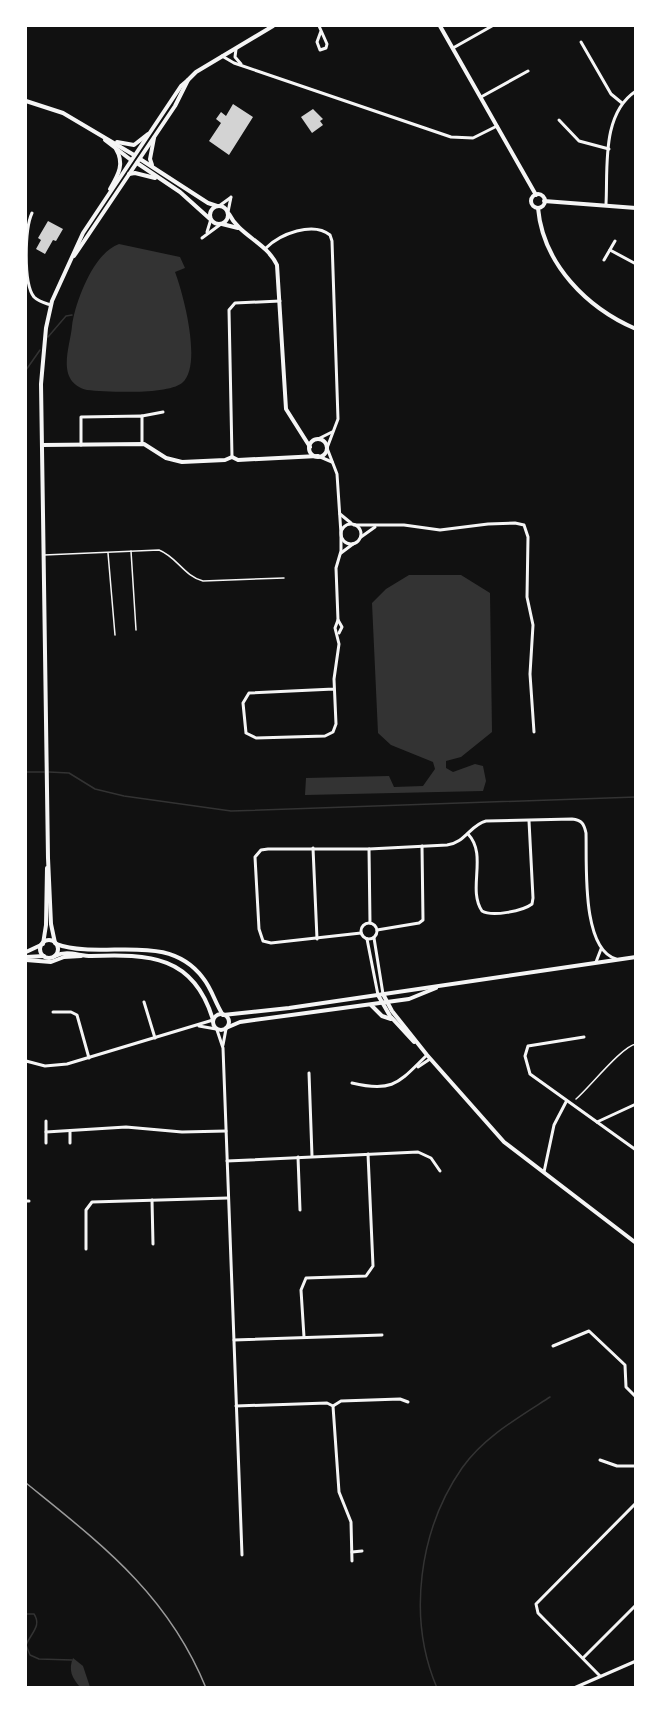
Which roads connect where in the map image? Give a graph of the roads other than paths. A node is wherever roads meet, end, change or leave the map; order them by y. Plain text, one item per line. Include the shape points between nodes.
1 (273, 26) edge
2 (320, 26) edge
3 (440, 26) edge
4 (492, 26) edge
5 (321, 31) junction
6 (581, 42) dead end
7 (238, 45) junction
8 (453, 48) junction
9 (219, 57) junction
10 (242, 65) junction
11 (528, 71) dead end
12 (187, 80) junction
13 (636, 91) edge
14 (481, 97) junction
15 (26, 101) edge
16 (622, 103) junction
17 (559, 120) dead end
18 (497, 126) junction
19 (149, 133) junction
20 (103, 137) junction
21 (154, 137) junction
22 (111, 141) junction
23 (116, 149) junction
24 (609, 149) junction
25 (133, 158) junction
26 (140, 159) junction
27 (136, 163) junction
28 (154, 167) junction
29 (129, 174) junction
30 (161, 180) junction
31 (107, 195) junction
32 (536, 195) junction
33 (544, 201) junction
34 (606, 204) junction
35 (218, 206) junction
36 (538, 208) junction
37 (636, 208) edge
38 (32, 213) dead end
39 (228, 214) junction
40 (211, 219) junction
41 (221, 224) junction
42 (238, 228) junction
43 (615, 240) dead end
44 (266, 249) junction
45 (610, 250) junction
46 (604, 260) dead end
47 (68, 264) junction
48 (636, 264) edge
49 (280, 301) junction
50 (51, 305) junction
51 (636, 330) edge
52 (163, 412) dead end
53 (142, 416) junction
54 (334, 431) junction
55 (302, 434) junction
56 (318, 439) junction
57 (142, 444) junction
58 (42, 445) junction
59 (81, 445) junction
60 (310, 447) junction
61 (327, 448) junction
62 (318, 456) junction
63 (232, 458) junction
64 (298, 458) junction
65 (333, 464) junction
66 (339, 513) junction
67 (354, 525) junction
68 (376, 526) junction
69 (341, 535) junction
70 (359, 539) junction
71 (355, 543) junction
72 (131, 551) junction
73 (108, 552) junction
74 (340, 554) junction
75 (43, 555) junction
76 (284, 578) dead end
77 (136, 630) dead end
78 (115, 635) dead end
79 (334, 689) junction
80 (534, 732) dead end
81 (529, 821) junction
82 (468, 834) junction
83 (422, 846) junction
84 (313, 848) junction
85 (369, 849) junction
86 (48, 858) junction
87 (370, 923) junction
88 (377, 930) junction
89 (361, 933) junction
90 (374, 938) junction
91 (317, 939) junction
92 (367, 939) junction
93 (55, 943) junction
94 (42, 944) junction
95 (601, 947) junction
96 (26, 952) edge
97 (55, 956) junction
98 (88, 956) junction
99 (45, 957) junction
100 (636, 957) edge
101 (26, 959) edge
102 (617, 959) junction
103 (596, 962) junction
104 (445, 985) junction
105 (381, 995) junction
106 (144, 1002) dead end
107 (384, 1002) junction
108 (368, 1005) junction
109 (80, 1010) dead end
110 (53, 1012) dead end
111 (76, 1014) junction
112 (223, 1015) junction
113 (213, 1020) junction
114 (397, 1023) junction
115 (198, 1026) junction
116 (226, 1028) junction
117 (216, 1029) junction
118 (584, 1037) dead end
119 (155, 1038) junction
120 (222, 1048) junction
121 (429, 1057) junction
122 (89, 1058) junction
123 (26, 1061) edge
124 (309, 1073) dead end
125 (352, 1083) dead end
126 (566, 1102) junction
127 (636, 1104) edge
128 (46, 1121) dead end
129 (596, 1122) junction
130 (226, 1131) junction
131 (46, 1132) junction
132 (70, 1132) junction
133 (46, 1143) dead end
134 (70, 1143) dead end
135 (636, 1150) edge
136 (369, 1154) junction
137 (312, 1156) junction
138 (298, 1157) junction
139 (227, 1161) junction
140 (440, 1171) dead end
141 (544, 1172) junction
142 (228, 1198) junction
143 (152, 1200) junction
144 (300, 1210) dead end
145 (636, 1243) edge
146 (153, 1244) dead end
147 (86, 1249) dead end
148 (382, 1335) dead end
149 (304, 1337) junction
150 (234, 1340) junction
151 (553, 1347) dead end
152 (636, 1397) edge
153 (408, 1402) dead end
154 (236, 1406) junction
155 (333, 1406) junction
156 (600, 1461) dead end
157 (636, 1466) edge
158 (635, 1504) edge
159 (352, 1551) junction
160 (362, 1551) dead end
161 (242, 1556) dead end
162 (352, 1561) dead end
163 (636, 1605) edge
164 (529, 1606) dead end
165 (536, 1606) junction
166 (583, 1658) junction
167 (636, 1661) edge
168 (600, 1676) junction
169 (574, 1688) edge

1 - 7 street
2 - 5 street
3 - 8 street
4 - 8 street
5 - 5 street via 327,44 322,50 316,42
6 - 16 street via 611,94
7 - 9 street
7 - 10 street via 235,57
8 - 14 street
9 - 10 street
9 - 12 street
10 - 18 street via 456,138 474,138
11 - 14 street
12 - 19 street
12 - 21 street
13 - 16 street
14 - 18 street
15 - 20 street via 63,113
16 - 24 street via 609,133
17 - 24 street via 579,141
18 - 32 street
19 - 22 street via 133,145
19 - 25 street
20 - 22 street
20 - 23 street
21 - 26 street
21 - 28 street via 150,159
22 - 25 street
23 - 25 street
23 - 31 street via 121,168
24 - 34 street
25 - 26 street
25 - 27 street
25 - 31 street
26 - 27 street
26 - 28 street
27 - 29 street
27 - 30 street
28 - 35 street
29 - 30 street
29 - 47 street
30 - 40 street
31 - 47 street
32 - 33 street
32 - 36 street via 531,201
33 - 34 street
33 - 36 street
34 - 37 street
35 - 39 street
35 - 39 street via 231,197
35 - 40 street via 211,211
36 - 51 street via 550,247 572,284 604,312
38 - 50 street via 26,232 30,289 38,300
39 - 41 street
39 - 42 street
40 - 41 street
40 - 41 street via 203,237
41 - 42 street
42 - 44 street
43 - 45 street
44 - 49 street via 278,269
44 - 54 street via 295,231 322,230 330,235 338,416
45 - 46 street
45 - 48 street
47 - 50 street
49 - 55 street via 285,401 292,423
49 - 63 street via 235,303 229,310
50 - 58 street via 42,358
52 - 53 street
53 - 57 street
53 - 59 street via 81,417
54 - 56 street
54 - 61 street
55 - 56 street
55 - 60 street
56 - 60 street
56 - 61 street
57 - 59 street
57 - 63 street via 173,461
58 - 59 street
58 - 75 street
60 - 62 street
60 - 64 street
61 - 62 street
61 - 65 street
62 - 64 street
62 - 65 street
63 - 64 street
65 - 66 street
66 - 67 street
66 - 69 street
67 - 68 street
67 - 69 street via 346,525
67 - 70 street via 360,530
68 - 70 street
68 - 80 street via 404,525 440,531 488,524 524,525 528,537 527,597 533,625 530,674
69 - 71 street via 345,542
69 - 74 street
70 - 71 street
71 - 74 street
72 - 73 lane
72 - 76 lane via 167,553 185,573 203,581
72 - 77 lane
73 - 75 lane
73 - 78 lane
74 - 79 street via 336,570 338,620 342,627
75 - 86 street
79 - 79 street via 333,733 252,738 245,731 243,703 253,692
81 - 82 street via 486,821
81 - 82 street via 533,898 525,908 490,914 482,911 478,902 477,848
81 - 95 street via 572,819 584,825 591,924
82 - 83 street via 453,844
83 - 85 street
83 - 88 street via 423,920 419,924
84 - 85 street
84 - 91 street
84 - 91 street via 261,850 255,857 263,942
85 - 87 street
86 - 93 street
86 - 94 street
87 - 88 street
87 - 89 street via 363,926
88 - 90 street
89 - 91 street
89 - 92 street
90 - 92 street
90 - 105 street
92 - 105 street
93 - 94 street
93 - 97 street
93 - 112 street via 81,950 141,948 166,954 201,975
94 - 96 street
94 - 99 street
95 - 102 street
95 - 103 street
97 - 98 street via 66,952
97 - 99 street
98 - 101 street via 50,962
98 - 113 street via 142,955 172,964 194,982
99 - 101 street
100 - 102 street
102 - 103 street
103 - 104 street
104 - 105 street
104 - 107 street via 414,997
105 - 107 street
105 - 112 street
106 - 119 street
107 - 108 street
107 - 114 street
107 - 121 street
108 - 114 street
108 - 116 street via 242,1022
109 - 111 street
110 - 111 street
111 - 122 street
112 - 113 street
112 - 116 street via 229,1021
113 - 115 street
113 - 117 street
114 - 121 street
115 - 117 street
115 - 119 street
116 - 117 street
116 - 120 street
117 - 120 street
118 - 126 street via 534,1044 525,1051 530,1074
119 - 122 street
120 - 130 street
121 - 125 street via 394,1085
121 - 141 street via 504,1142
122 - 123 street via 57,1066
124 - 137 street
126 - 129 street
126 - 141 street via 554,1125
127 - 129 street
128 - 131 street
129 - 135 street
130 - 132 street via 126,1127
130 - 139 street
131 - 132 street
131 - 133 street
132 - 134 street
136 - 137 street
136 - 140 street via 418,1152 431,1158
136 - 149 street via 374,1260 371,1272 311,1277 303,1283
137 - 138 street
138 - 139 street
138 - 144 street
139 - 142 street
141 - 145 street
142 - 143 street
142 - 150 street
143 - 146 street
143 - 147 street via 88,1204
148 - 149 street
149 - 150 street
150 - 154 street
151 - 152 street via 589,1331 625,1365 626,1387
153 - 155 street via 341,1401
154 - 155 street
154 - 161 street
155 - 159 street via 338,1484 351,1522
156 - 157 street
158 - 165 street via 543,1594
159 - 160 street
159 - 162 street
163 - 166 street
164 - 165 street
165 - 166 street via 538,1613
166 - 168 street
167 - 168 street
168 - 169 street

